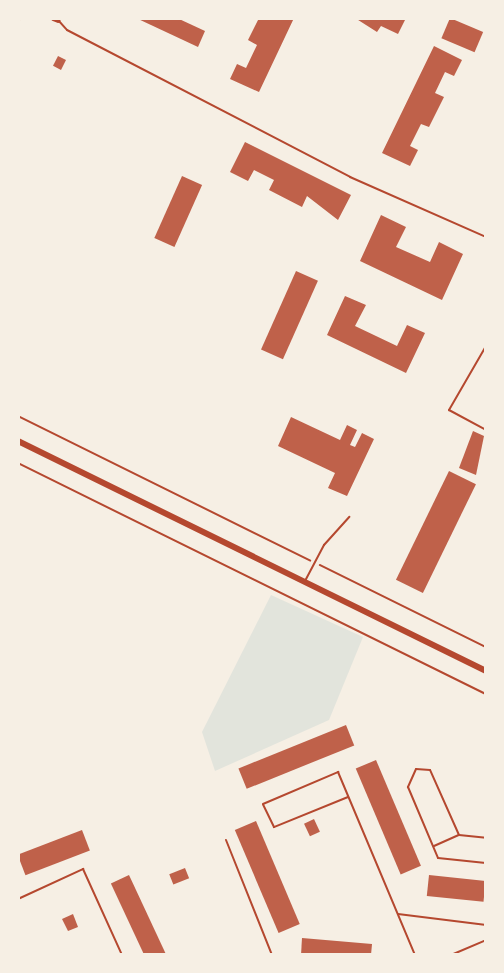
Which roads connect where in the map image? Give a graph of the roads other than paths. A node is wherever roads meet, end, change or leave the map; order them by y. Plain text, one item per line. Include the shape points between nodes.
1 (56, 19) edge
2 (486, 237) edge
3 (486, 346) edge
4 (486, 430) edge
5 (18, 441) edge
6 (349, 517) dead end
7 (304, 582) junction
8 (486, 671) edge
9 (348, 797) junction
10 (459, 835) junction
11 (486, 838) edge
12 (226, 840) dead end
13 (434, 846) junction
14 (486, 863) edge
15 (18, 899) edge
16 (398, 914) junction
17 (486, 926) edge
18 (486, 940) edge
19 (122, 955) edge
20 (272, 955) edge
21 (415, 955) edge
22 (451, 955) edge

1 - 2 lane via 67,30 350,177
3 - 4 lane via 449,410
5 - 7 street
6 - 7 lane via 314,562
7 - 8 street
9 - 9 lane via 338,772 263,804 274,827
9 - 16 lane
10 - 11 lane
10 - 13 lane
10 - 13 lane via 430,770 416,769 408,787
12 - 20 lane
13 - 14 lane via 438,858
15 - 19 lane via 83,869
16 - 17 lane
16 - 21 lane
18 - 22 lane

